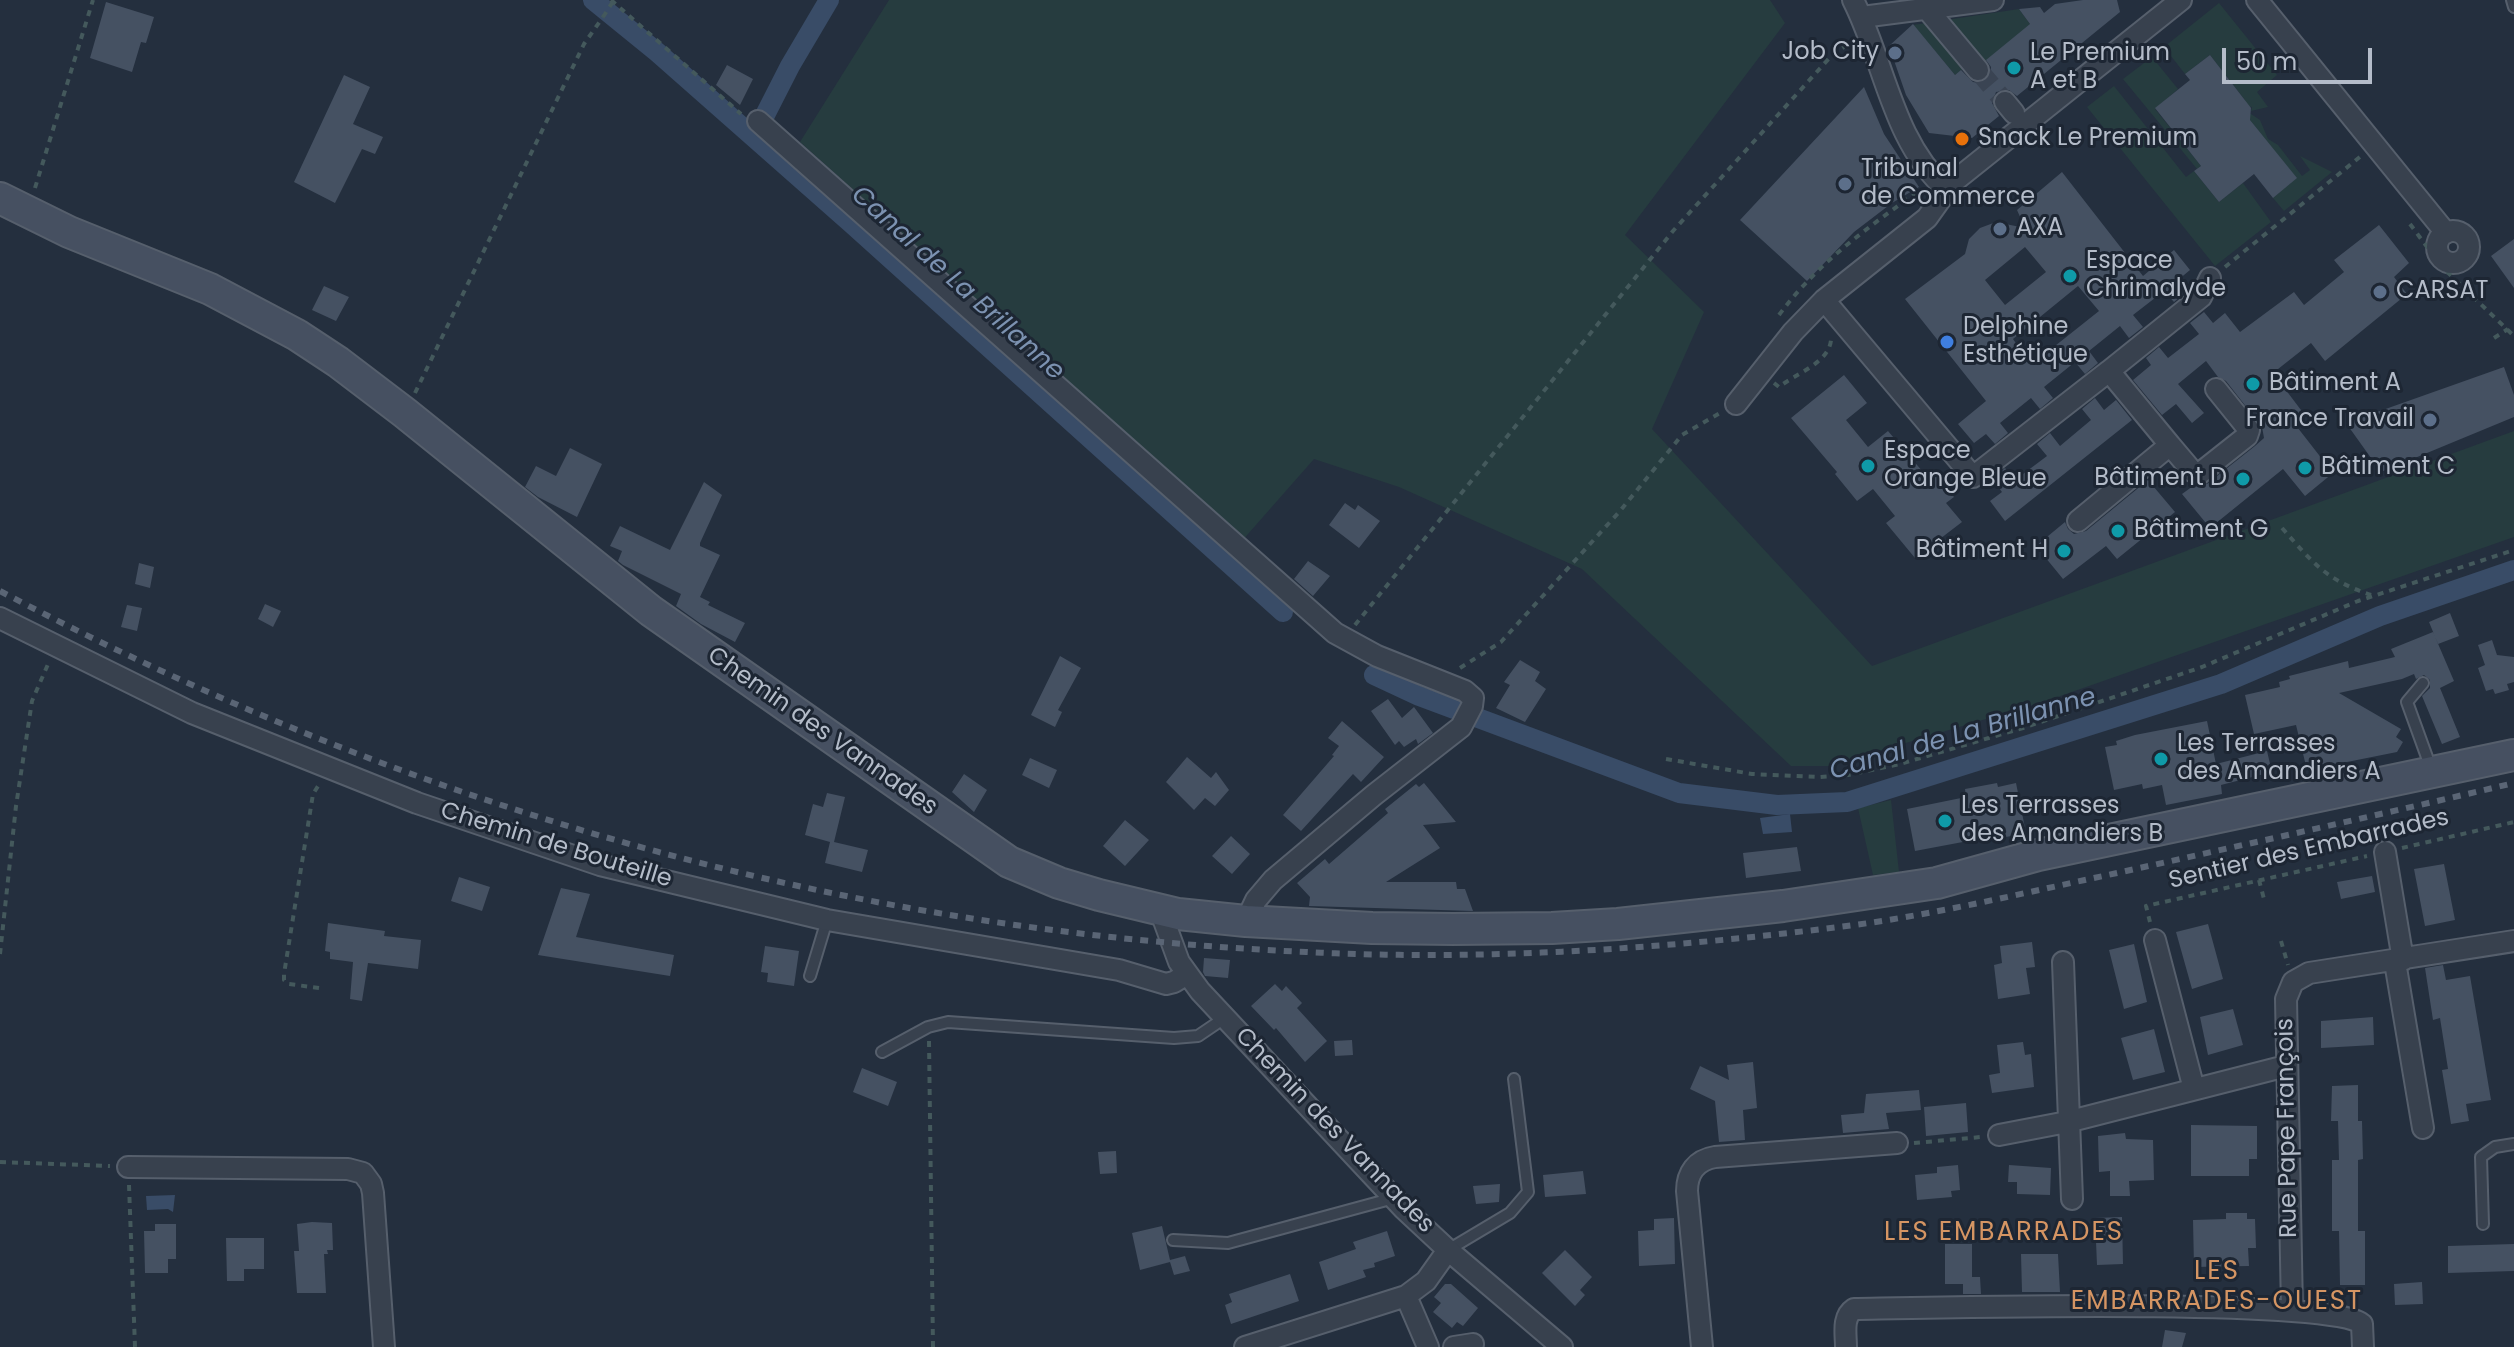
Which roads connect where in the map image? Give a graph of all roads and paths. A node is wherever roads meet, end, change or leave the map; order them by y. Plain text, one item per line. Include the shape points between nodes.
1 (93, 0) edge
2 (612, 0) edge
3 (1993, 0) edge
4 (2181, 0) edge
5 (2257, 0) edge
6 (2512, 0) edge
7 (1939, 5) edge
8 (2514, 7) edge
9 (1857, 8) edge
10 (1870, 39) junction
11 (1978, 70) tunnel mouth
12 (758, 121) joint
13 (2358, 158) dead end
14 (1922, 164) junction
15 (1946, 189) junction
16 (0, 198) edge
17 (28, 213) junction
18 (2456, 272) joint
19 (2210, 278) joint
20 (1829, 305) junction
21 (1777, 319) dead end
22 (2508, 329) junction
23 (2514, 336) edge
24 (2494, 338) dead end
25 (2109, 371) junction
26 (1772, 382) dead end
27 (2216, 389) dead end
28 (1736, 404) joint
29 (405, 413) junction
30 (2170, 445) junction
31 (2078, 521) dead end
32 (2282, 528) dead end
33 (2514, 550) edge
34 (2373, 595) junction
35 (0, 618) edge
36 (1344, 639) junction
37 (58, 648) junction
38 (2423, 683) dead end
39 (1449, 685) junction
40 (2514, 755) edge
41 (1666, 759) dead end
42 (328, 769) junction
43 (2433, 773) junction
44 (2514, 822) edge
45 (2387, 861) junction
46 (2259, 880) junction
47 (2264, 899) dead end
48 (1160, 910) junction
49 (827, 920) junction
50 (1246, 921) junction
51 (2155, 940) joint
52 (2514, 941) edge
53 (0, 954) edge
54 (2399, 961) junction
55 (2063, 962) dead end
56 (1187, 974) junction
57 (810, 976) dead end
58 (319, 988) dead end
59 (1226, 1017) junction
60 (928, 1027) junction
61 (882, 1052) dead end
62 (2286, 1066) junction
63 (1514, 1079) dead end
64 (2194, 1089) junction
65 (2067, 1122) junction
66 (2423, 1128) dead end
67 (1999, 1135) joint
68 (1897, 1143) joint
69 (2514, 1144) edge
70 (0, 1162) edge
71 (128, 1167) junction
72 (1394, 1198) junction
73 (2072, 1199) dead end
74 (2483, 1224) dead end
75 (1173, 1240) dead end
76 (1448, 1250) junction
77 (1406, 1296) junction
78 (2292, 1310) junction
79 (135, 1347) edge
80 (384, 1347) edge
81 (933, 1347) edge
82 (1245, 1347) edge
83 (1428, 1347) edge
84 (1562, 1347) edge
85 (1702, 1347) edge
86 (1846, 1347) edge
87 (2363, 1347) edge

1 - 17 path
2 - 12 path via 744,116
2 - 29 path, bridge via 584,44
3 - 7 street
4 - 15 street
5 - 18 street via 2446,233 2461,233 2469,243
6 - 8 lane
7 - 9 street
7 - 11 street
9 - 10 street
10 - 14 street
10 - 36 path via 1853,41 1833,54 1673,231
12 - 36 street
13 - 19 path
14 - 15 street
14 - 21 path via 1913,170 1921,189 1845,244
15 - 20 street via 1922,223
16 - 17 street, Chemin des Vannades
17 - 29 street, Chemin des Vannades via 210,289 278,324
18 - 22 path
19 - 25 street via 2201,297
20 - 25 street via 1973,477
20 - 26 path via 1831,346 1816,363 1779,387
20 - 28 street via 1793,332
22 - 23 path
22 - 24 path
25 - 30 street
27 - 30 street via 2249,430 2247,436 2199,474
28 - 39 path via 1682,435 1501,642 1459,669
29 - 48 street, Chemin des Vannades via 651,611 995,853 1059,883
30 - 31 street
32 - 34 path via 2329,577
33 - 34 path
34 - 41 path via 2202,667 1900,764 1820,777 1752,774
35 - 37 street, Chemin de Bouteille
36 - 39 street
37 - 42 street, Chemin de Bouteille via 192,713
37 - 53 path via 32,701
38 - 43 lane via 2407,702
39 - 50 street via 1473,698 1468,714 1447,740 1273,880
40 - 43 street
42 - 49 street, Chemin de Bouteille via 600,865
42 - 58 path via 313,794 284,974 289,984
43 - 50 street via 2038,855 1937,883 1783,906 1552,928 1372,928
44 - 45 path, Sentier des Embarrades
45 - 46 path, Sentier des Embarrades
45 - 54 street
46 - 47 path
46 - 51 path, Sentier des Embarrades via 2146,906
48 - 50 street
48 - 56 street, Chemin des Vannades
49 - 56 street, Chemin de Bouteille via 1119,970 1166,984
49 - 57 lane
51 - 64 street
52 - 54 street, Rue Pape François
54 - 62 street, Rue Pape François via 2309,973 2293,982 2286,999
54 - 66 street
55 - 65 street
56 - 59 street, Chemin des Vannades
59 - 60 lane via 1204,1033 1183,1038 966,1021
59 - 72 street, Chemin des Vannades
60 - 61 lane
60 - 81 path
62 - 64 street
62 - 78 street, Rue Pape François
63 - 76 lane via 1528,1192 1510,1213
64 - 65 street
65 - 67 street
65 - 73 street
67 - 68 path
68 - 85 street via 1707,1158 1692,1170 1687,1191
69 - 74 lane via 2495,1147 2481,1157
70 - 71 path
71 - 79 path
71 - 80 street via 363,1173 373,1193
72 - 75 lane via 1228,1243
72 - 76 street, Chemin des Vannades
76 - 77 street via 1426,1281
76 - 84 street, Chemin des Vannades
77 - 82 street
77 - 83 street
78 - 86 street via 1854,1309 1846,1321
78 - 87 street via 2354,1318 2362,1324

